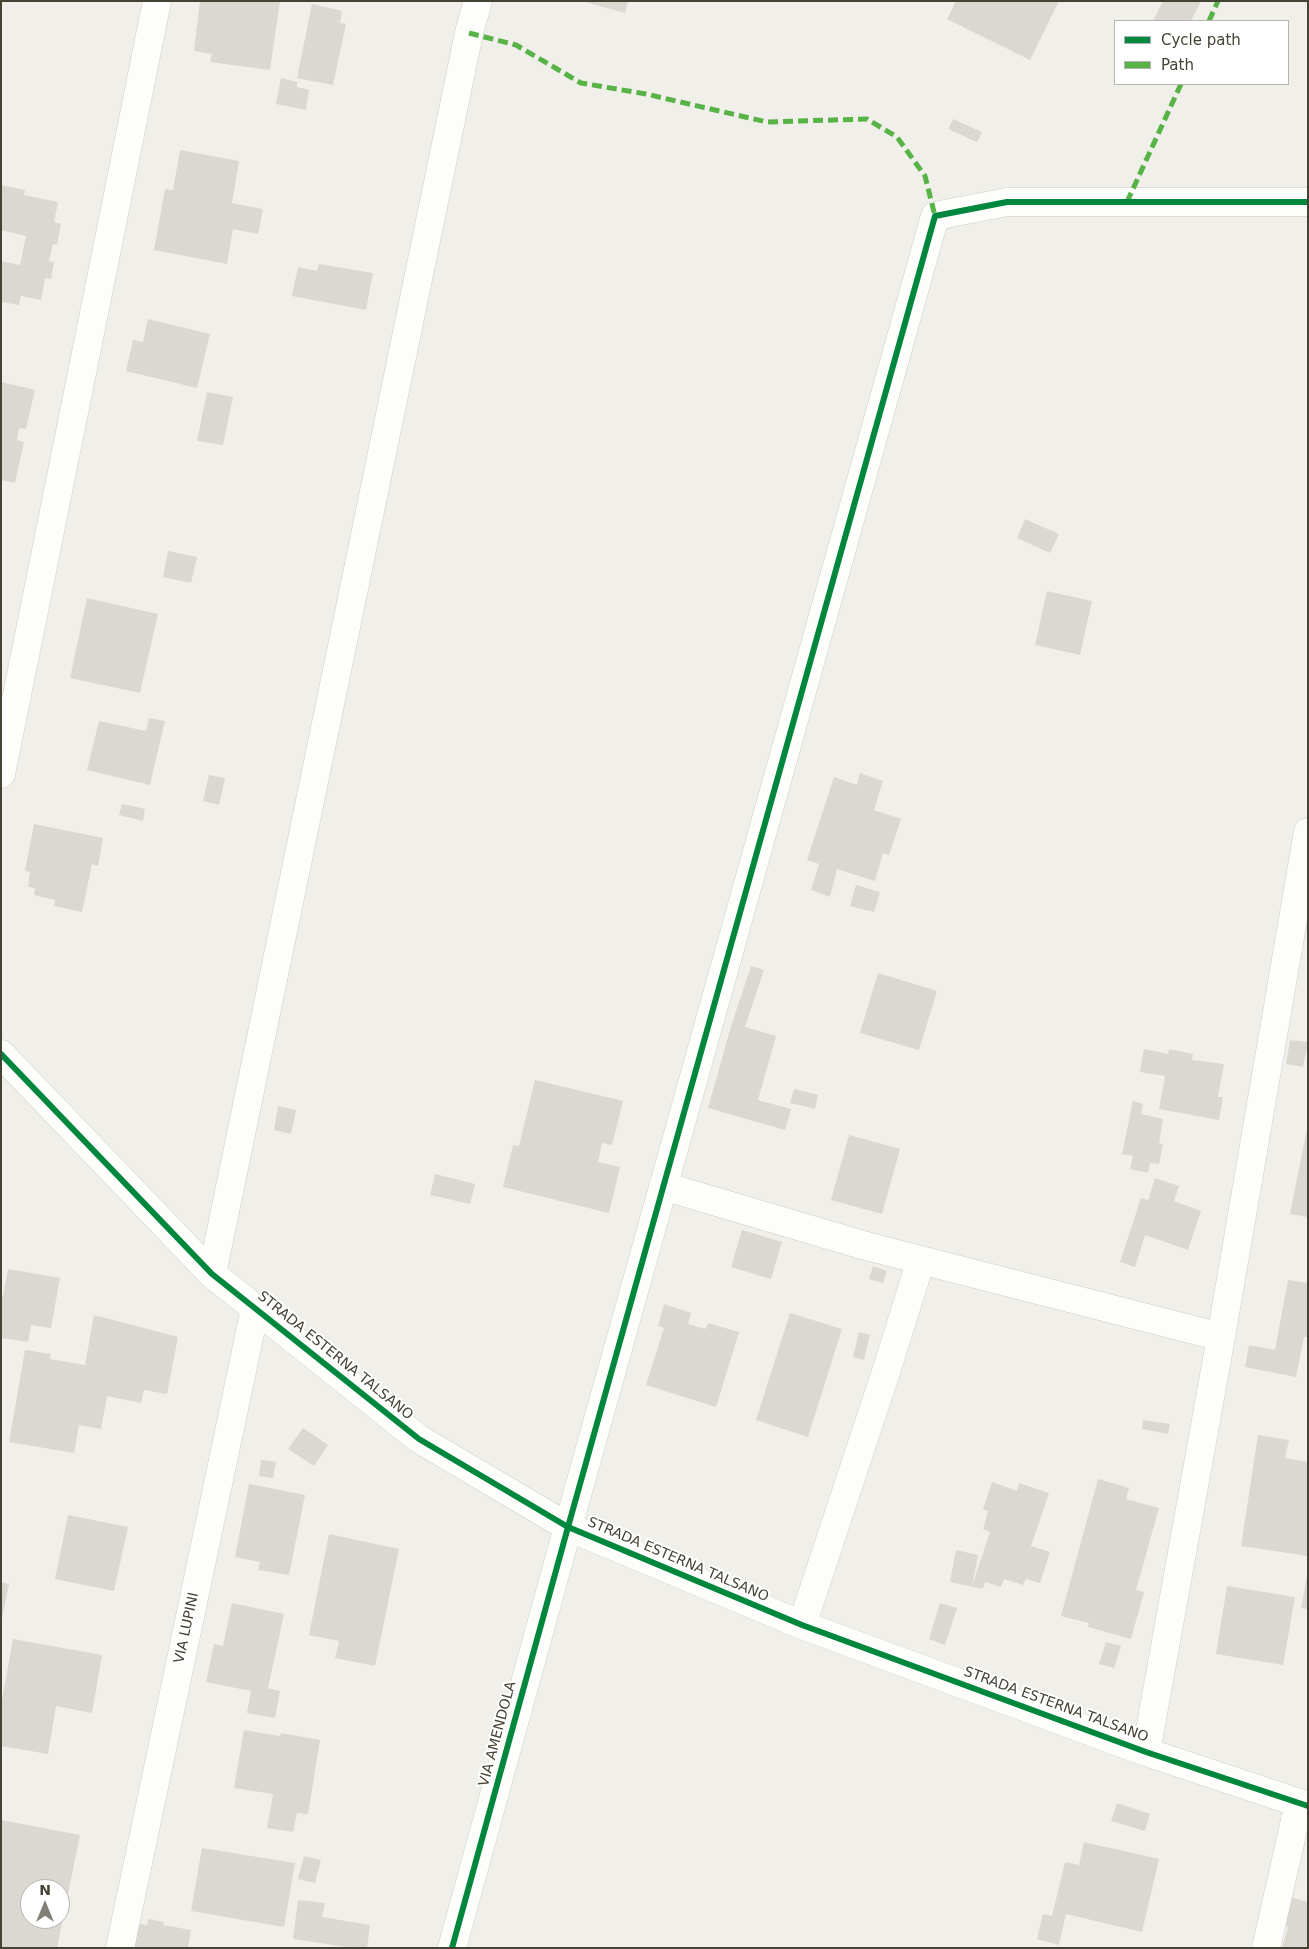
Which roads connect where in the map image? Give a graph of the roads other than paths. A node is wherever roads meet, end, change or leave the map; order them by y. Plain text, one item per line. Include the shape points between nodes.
1 (157, 1) edge
2 (478, 1) edge
3 (1308, 202) edge
4 (1, 774) edge
5 (1308, 832) edge
6 (1, 1054) edge
7 (663, 1186) junction
8 (921, 1260) junction
9 (212, 1274) junction
10 (255, 1309) junction
11 (1221, 1337) junction
12 (568, 1527) junction
13 (802, 1625) junction
14 (1146, 1752) junction
15 (1303, 1804) edge
16 (120, 1948) edge
17 (452, 1948) edge
18 (1266, 1948) edge

1 - 4 street
2 - 9 street
3 - 7 street, VIA AMENDOLA via 1007,202 935,216
5 - 11 street
6 - 9 street, STRADA ESTERNA TALSANO
7 - 8 street
7 - 12 street, VIA AMENDOLA
8 - 11 street
8 - 13 street
9 - 10 street, STRADA ESTERNA TALSANO
10 - 12 street, STRADA ESTERNA TALSANO via 419,1439
10 - 16 street, VIA LUPINI
11 - 14 street
12 - 13 street, STRADA ESTERNA TALSANO
12 - 17 street, VIA AMENDOLA
13 - 14 street, STRADA ESTERNA TALSANO
14 - 15 street, STRADA ESTERNA TALSANO
15 - 18 street

